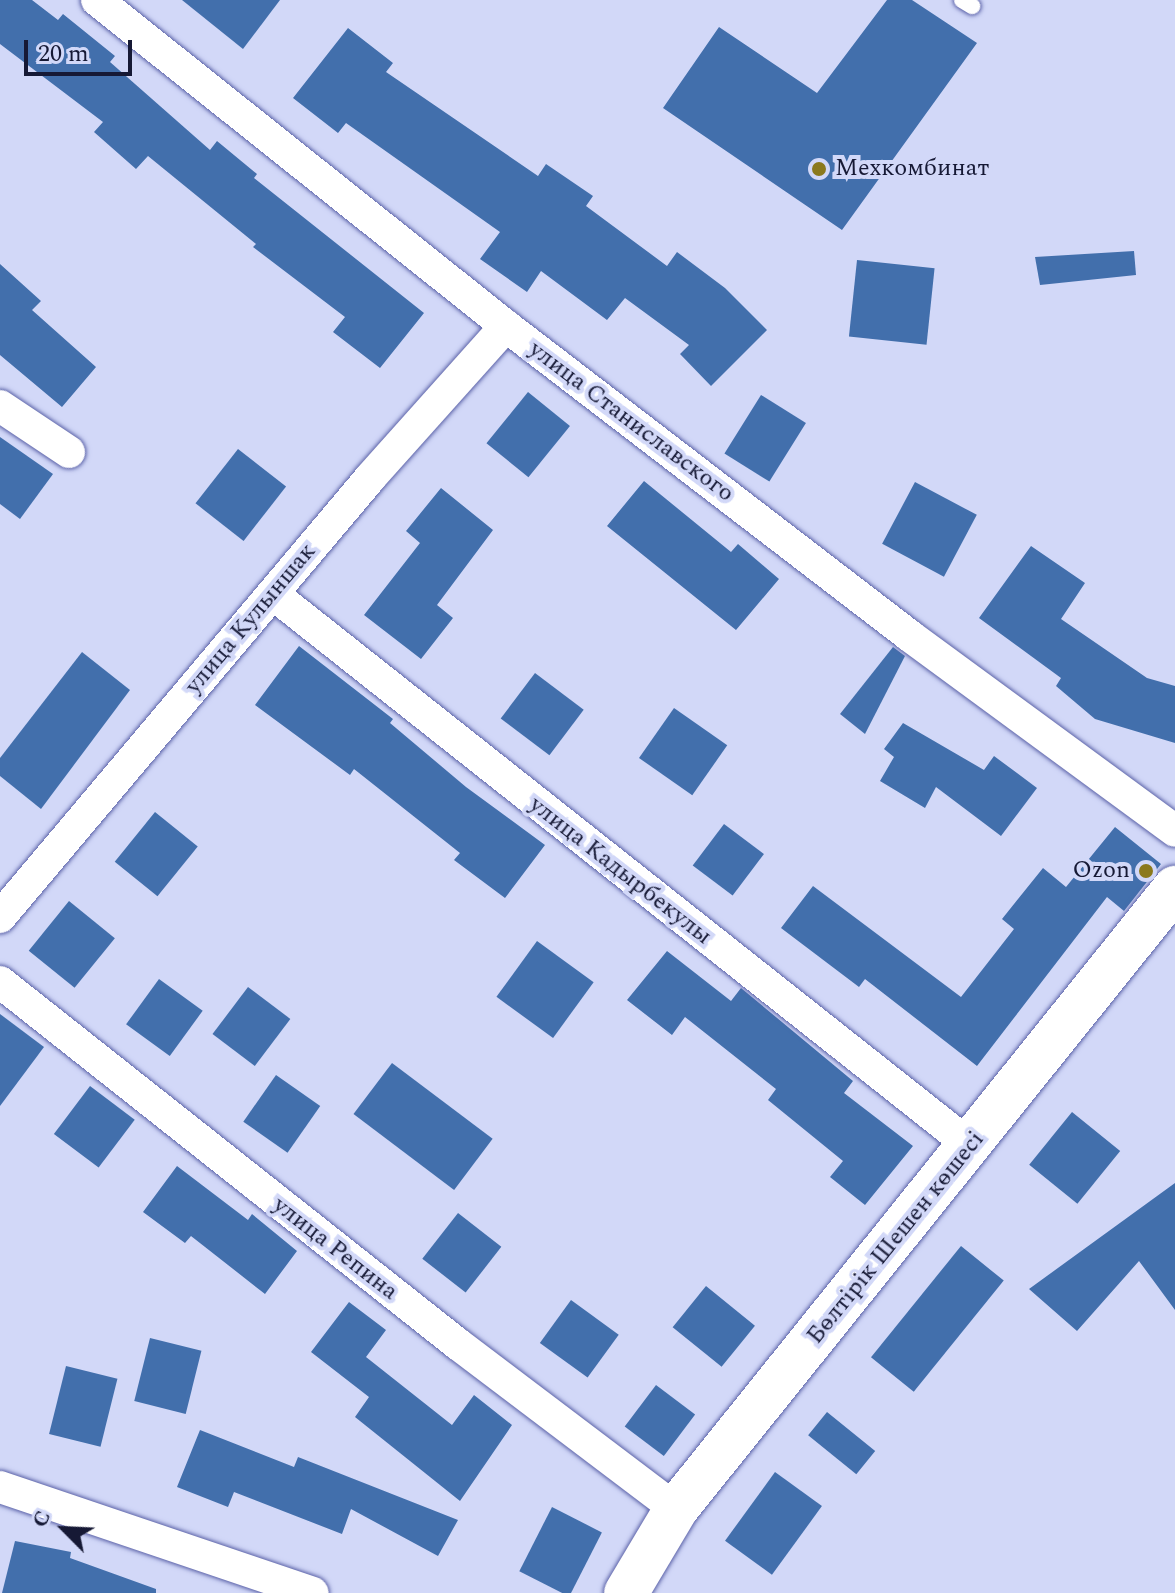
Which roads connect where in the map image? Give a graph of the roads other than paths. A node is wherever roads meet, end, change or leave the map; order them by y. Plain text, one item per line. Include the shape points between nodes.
1 (97, 0) edge
2 (506, 326) junction
3 (0, 406) edge
4 (69, 452) dead end
5 (273, 594) junction
6 (1175, 831) edge
7 (1175, 888) edge
8 (0, 917) edge
9 (0, 982) edge
10 (971, 1146) junction
11 (0, 1487) edge
12 (676, 1509) junction
13 (313, 1593) edge
14 (626, 1593) edge

1 - 2 street, улица Станиславского
2 - 5 street, улица Кулыншак
2 - 6 street, улица Станиславского
3 - 4 street
5 - 8 street, улица Кулыншак
5 - 10 street, улица Кадырбекулы
7 - 10 street, Бөлтірік Шешен көшесі
9 - 12 street, улица Репина via 410,1307
10 - 12 street, Бөлтірік Шешен көшесі
11 - 13 street
12 - 14 street, Бөлтірік Шешен көшесі

